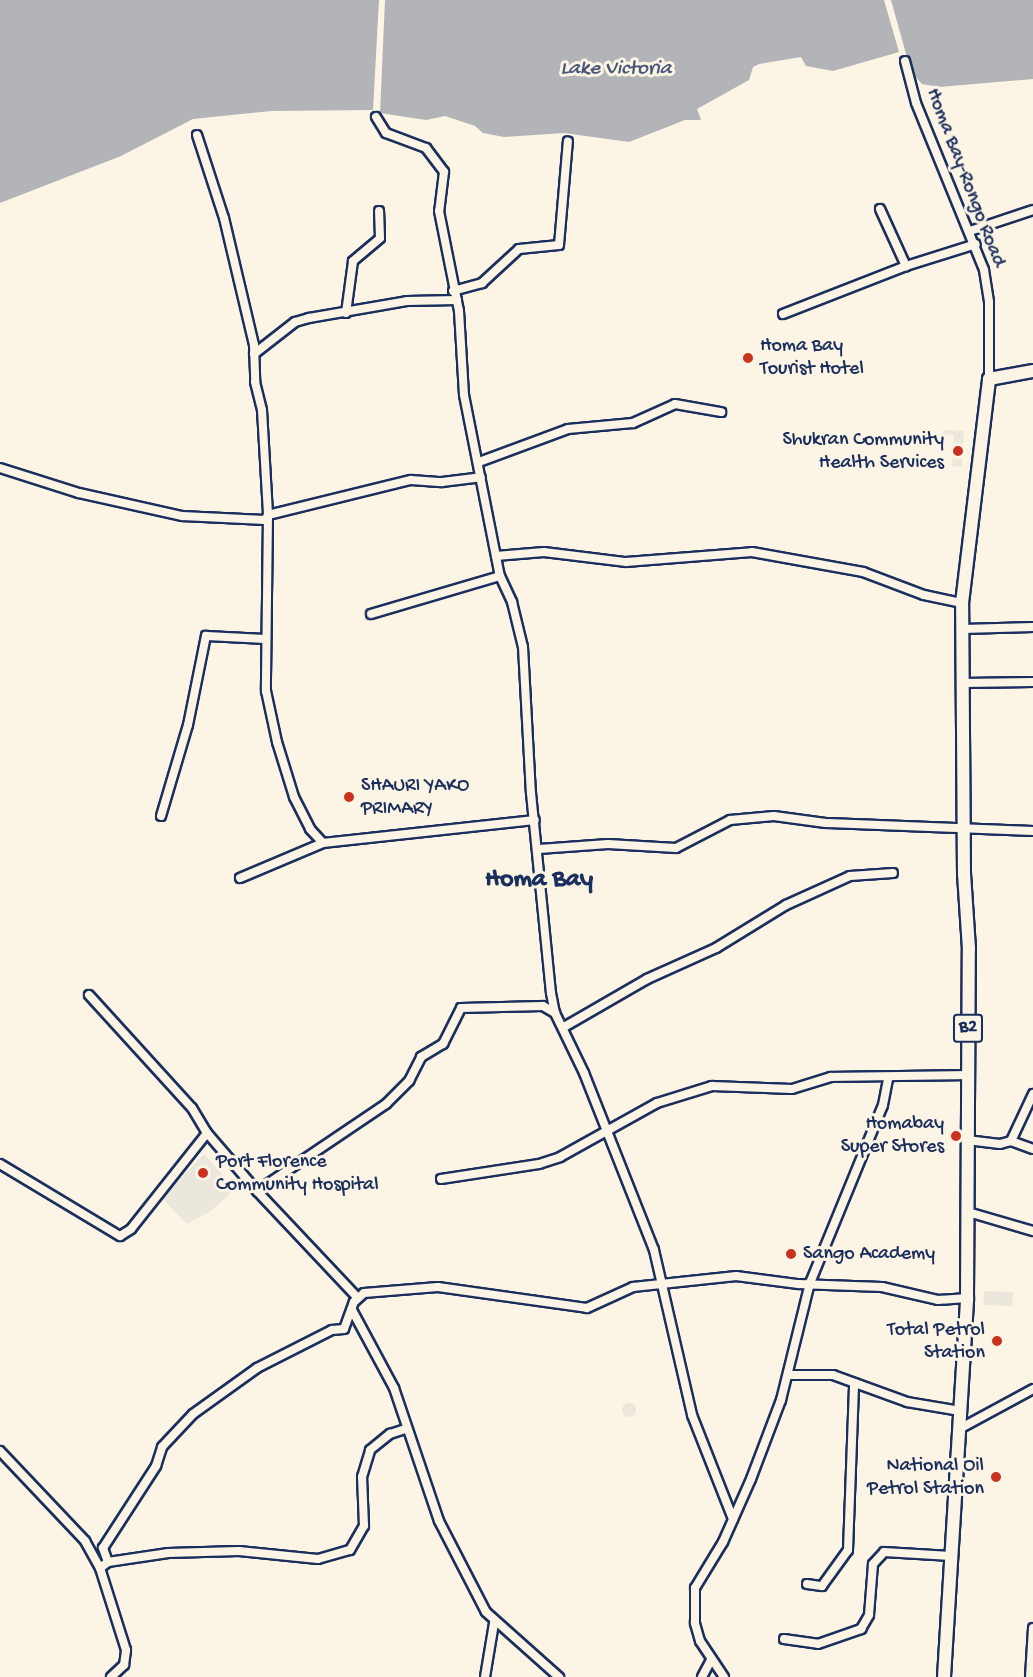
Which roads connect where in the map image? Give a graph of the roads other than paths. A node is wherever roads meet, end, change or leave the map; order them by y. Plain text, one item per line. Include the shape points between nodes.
1 (905, 61) dead end
2 (376, 117) dead end
3 (197, 135) dead end
4 (568, 141) dead end
5 (880, 209) dead end
6 (1033, 210) edge
7 (379, 211) dead end
8 (970, 231) junction
9 (976, 244) junction
10 (906, 266) junction
11 (453, 291) junction
12 (457, 300) junction
13 (346, 313) junction
14 (783, 314) dead end
15 (254, 354) junction
16 (1033, 371) edge
17 (989, 379) junction
18 (721, 412) dead end
19 (479, 462) junction
20 (0, 468) edge
21 (481, 477) junction
22 (268, 515) junction
23 (496, 556) junction
24 (500, 576) junction
25 (962, 603) junction
26 (372, 614) dead end
27 (1033, 627) edge
28 (963, 629) junction
29 (266, 639) junction
30 (1033, 682) edge
31 (963, 683) junction
32 (161, 816) dead end
33 (535, 820) junction
34 (964, 830) junction
35 (1033, 831) edge
36 (323, 843) junction
37 (539, 849) junction
38 (893, 873) dead end
39 (240, 878) dead end
40 (89, 995) dead end
41 (555, 1013) junction
42 (564, 1027) junction
43 (968, 1075) junction
44 (888, 1079) junction
45 (1033, 1094) edge
46 (604, 1130) junction
47 (207, 1133) junction
48 (967, 1140) junction
49 (1011, 1141) junction
50 (1033, 1149) edge
51 (0, 1164) edge
52 (441, 1179) dead end
53 (257, 1191) junction
54 (968, 1212) junction
55 (1033, 1231) edge
56 (663, 1283) junction
57 (810, 1283) junction
58 (357, 1297) junction
59 (968, 1298) junction
60 (352, 1309) junction
61 (788, 1375) junction
62 (854, 1383) junction
63 (1033, 1389) edge
64 (960, 1411) junction
65 (405, 1428) junction
66 (961, 1428) junction
67 (0, 1451) edge
68 (733, 1519) junction
69 (951, 1556) junction
70 (108, 1562) junction
71 (100, 1568) junction
72 (807, 1584) dead end
73 (494, 1623) junction
74 (1033, 1628) edge
75 (784, 1639) dead end
76 (711, 1660) junction
77 (111, 1677) edge
78 (485, 1677) edge
79 (559, 1677) edge
80 (702, 1677) edge
81 (724, 1677) edge
82 (944, 1677) edge
83 (1030, 1677) edge

1 - 8 street, Homa Bay-Rongo Road via 919,110
2 - 11 street via 386,133 426,148 444,172 439,211
3 - 15 street via 224,218
4 - 11 street via 559,245 519,249 482,283
5 - 10 street
6 - 8 street
7 - 13 street via 380,238 353,261
8 - 9 street, Homa Bay-Rongo Road
9 - 10 street
9 - 17 street, Homa Bay-Rongo Road via 988,287
10 - 14 street
11 - 12 street
12 - 13 street via 407,301
12 - 19 street via 464,395
13 - 15 street via 295,322
15 - 22 street via 262,410
16 - 17 highway
17 - 25 highway, B2
18 - 19 street via 675,404 633,423 568,429
19 - 21 street
20 - 22 street via 182,516 265,519
21 - 22 street via 411,480
21 - 23 street
22 - 29 street
23 - 24 street
23 - 25 street via 544,552 626,562 752,552 863,572 924,596
24 - 26 street
24 - 33 street via 512,602 523,647
25 - 28 highway, B2
27 - 28 street
28 - 31 highway, B2
29 - 32 street via 206,636 188,725
29 - 36 street via 266,690 277,742 294,797 310,829
30 - 31 street
31 - 34 highway, B2
33 - 36 street
33 - 37 street
34 - 35 street
34 - 37 street via 756,817 730,820 676,848 608,844
34 - 43 highway, B2
36 - 39 street
37 - 41 street via 547,962
38 - 42 street via 850,876 786,905 716,948 647,979
40 - 47 street via 192,1108
41 - 42 street
41 - 53 street via 543,1006 461,1008 442,1044 421,1057 409,1081 386,1104
42 - 46 street
43 - 44 street
43 - 48 highway, B2
44 - 46 street via 831,1077 792,1089 712,1086 657,1103
44 - 57 street via 883,1105
45 - 49 street
46 - 52 street via 575,1149 539,1164
46 - 56 street via 627,1176
47 - 51 street via 130,1230 120,1236
47 - 53 street
48 - 49 street via 1000,1144
48 - 54 highway, B2
49 - 50 street
53 - 58 street
54 - 55 street
54 - 59 highway, B2
56 - 57 street via 736,1276
56 - 58 street via 622,1290 587,1308 438,1287
56 - 68 street via 692,1415
57 - 59 street via 897,1289 938,1300
57 - 61 street
58 - 60 street
59 - 64 highway, B2
60 - 65 street via 394,1388
60 - 70 street via 344,1329 332,1330 257,1368 193,1414 162,1447 156,1467 104,1544
61 - 62 street via 833,1375
61 - 68 street
62 - 64 street via 939,1411
62 - 72 street via 848,1550 822,1586
63 - 66 street
64 - 66 highway, B2
65 - 70 street via 370,1450 362,1477 364,1526 351,1550 318,1559 239,1551 168,1553
65 - 73 street via 439,1521
66 - 69 highway, B2
67 - 71 street via 85,1541
68 - 76 street via 695,1588 695,1623
69 - 75 street via 884,1552 873,1564 869,1615 861,1629 818,1644
69 - 82 highway, B2
70 - 71 street
71 - 77 street via 126,1650 124,1665
73 - 78 street
73 - 79 street
74 - 83 street
76 - 80 street
76 - 81 street

